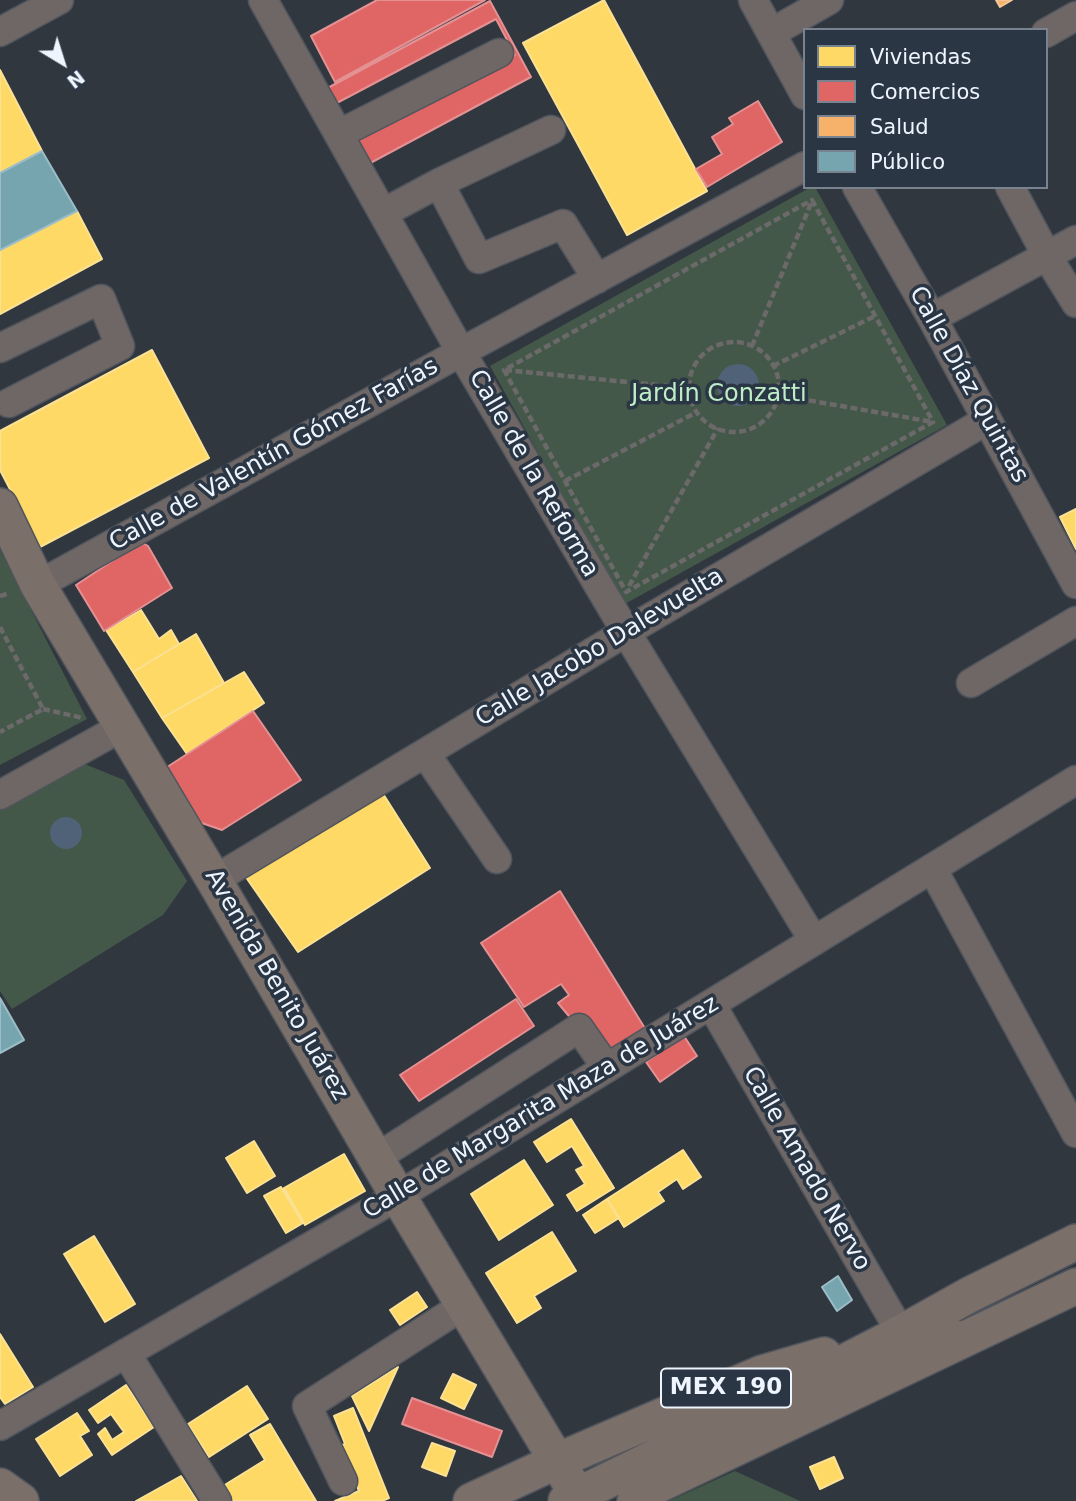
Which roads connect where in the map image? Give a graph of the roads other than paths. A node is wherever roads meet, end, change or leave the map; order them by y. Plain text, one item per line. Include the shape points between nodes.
1 (59, 0) edge
2 (263, 0) edge
3 (753, 0) edge
4 (829, 0) edge
5 (1076, 16) edge
6 (0, 32) edge
7 (1048, 32) edge
8 (771, 33) junction
9 (499, 53) dead end
10 (803, 91) edge
11 (551, 130) dead end
12 (339, 134) junction
13 (803, 167) edge
14 (439, 183) junction
15 (858, 189) edge
16 (1011, 189) edge
17 (383, 213) junction
18 (1076, 240) edge
19 (1047, 256) junction
20 (597, 279) junction
21 (1076, 303) edge
22 (932, 318) junction
23 (0, 348) edge
24 (461, 352) junction
25 (3, 403) edge
26 (987, 420) junction
27 (0, 506) edge
28 (1076, 584) edge
29 (38, 585) junction
30 (1076, 621) edge
31 (626, 632) junction
32 (971, 683) dead end
33 (122, 727) junction
34 (425, 753) junction
35 (1076, 780) edge
36 (0, 795) edge
37 (497, 859) dead end
38 (932, 868) junction
39 (214, 880) junction
40 (814, 941) junction
41 (711, 1004) junction
42 (607, 1068) junction
43 (1076, 1133) edge
44 (376, 1158) junction
45 (398, 1196) junction
46 (1076, 1242) edge
47 (1076, 1286) edge
48 (464, 1305) junction
49 (901, 1333) junction
50 (964, 1339) junction
51 (125, 1353) junction
52 (0, 1426) edge
53 (557, 1461) junction
54 (343, 1481) dead end
55 (0, 1486) edge
56 (575, 1499) edge
57 (20, 1501) edge
58 (217, 1501) edge
59 (471, 1501) edge
60 (635, 1501) edge

1 - 6 street
2 - 12 street, Calle de la Reforma
3 - 8 street
4 - 8 street
5 - 7 street
8 - 10 street
9 - 12 street
11 - 14 street
12 - 17 street, Calle de la Reforma
13 - 20 street, Calle de Valentín Gómez Farías
14 - 17 street
14 - 20 street via 479,259 563,223
15 - 22 street, Calle Díaz Quintas
16 - 19 street
17 - 24 street, Calle de la Reforma
18 - 19 street
19 - 21 street
19 - 22 street
20 - 24 street, Calle de Valentín Gómez Farías
22 - 26 street, Calle Díaz Quintas
23 - 25 street via 101,299 120,346
24 - 29 street, Calle de Valentín Gómez Farías
24 - 31 street, Calle de la Reforma
26 - 28 street, Calle Díaz Quintas
26 - 31 street, Calle Jacobo Dalevuelta
27 - 29 main road, Avenida Benito Juárez
29 - 33 main road, Avenida Benito Juárez
30 - 32 street
31 - 34 street, Calle Jacobo Dalevuelta
31 - 40 street, Calle de la Reforma
33 - 36 street
33 - 39 main road, Avenida Benito Juárez
34 - 37 street
34 - 39 street, Calle Jacobo Dalevuelta
35 - 38 street, Calle de Margarita Maza de Juárez
38 - 40 street, Calle de Margarita Maza de Juárez
38 - 43 street
39 - 44 main road, Avenida Benito Juárez
40 - 41 street, Calle de Margarita Maza de Juárez
41 - 42 street, Calle de Margarita Maza de Juárez
41 - 49 street, Calle Amado Nervo
42 - 44 street via 579,1028
42 - 45 street, Calle de Margarita Maza de Juárez
44 - 45 main road, Avenida Benito Juárez
45 - 48 main road, Avenida Benito Juárez
45 - 51 street, Calle de Margarita Maza de Juárez
46 - 49 main road, MEX 190
47 - 50 main road
48 - 53 main road, Avenida Benito Juárez
48 - 54 street via 307,1406
49 - 50 main road, MEX 190
49 - 53 main road, MEX 190 via 762,1373
49 - 56 main road, MEX 190
50 - 60 main road via 652,1488
51 - 52 street, Calle de Margarita Maza de Juárez
51 - 58 street
53 - 56 main road, Avenida Benito Juárez
53 - 59 main road, MEX 190
55 - 57 main road

